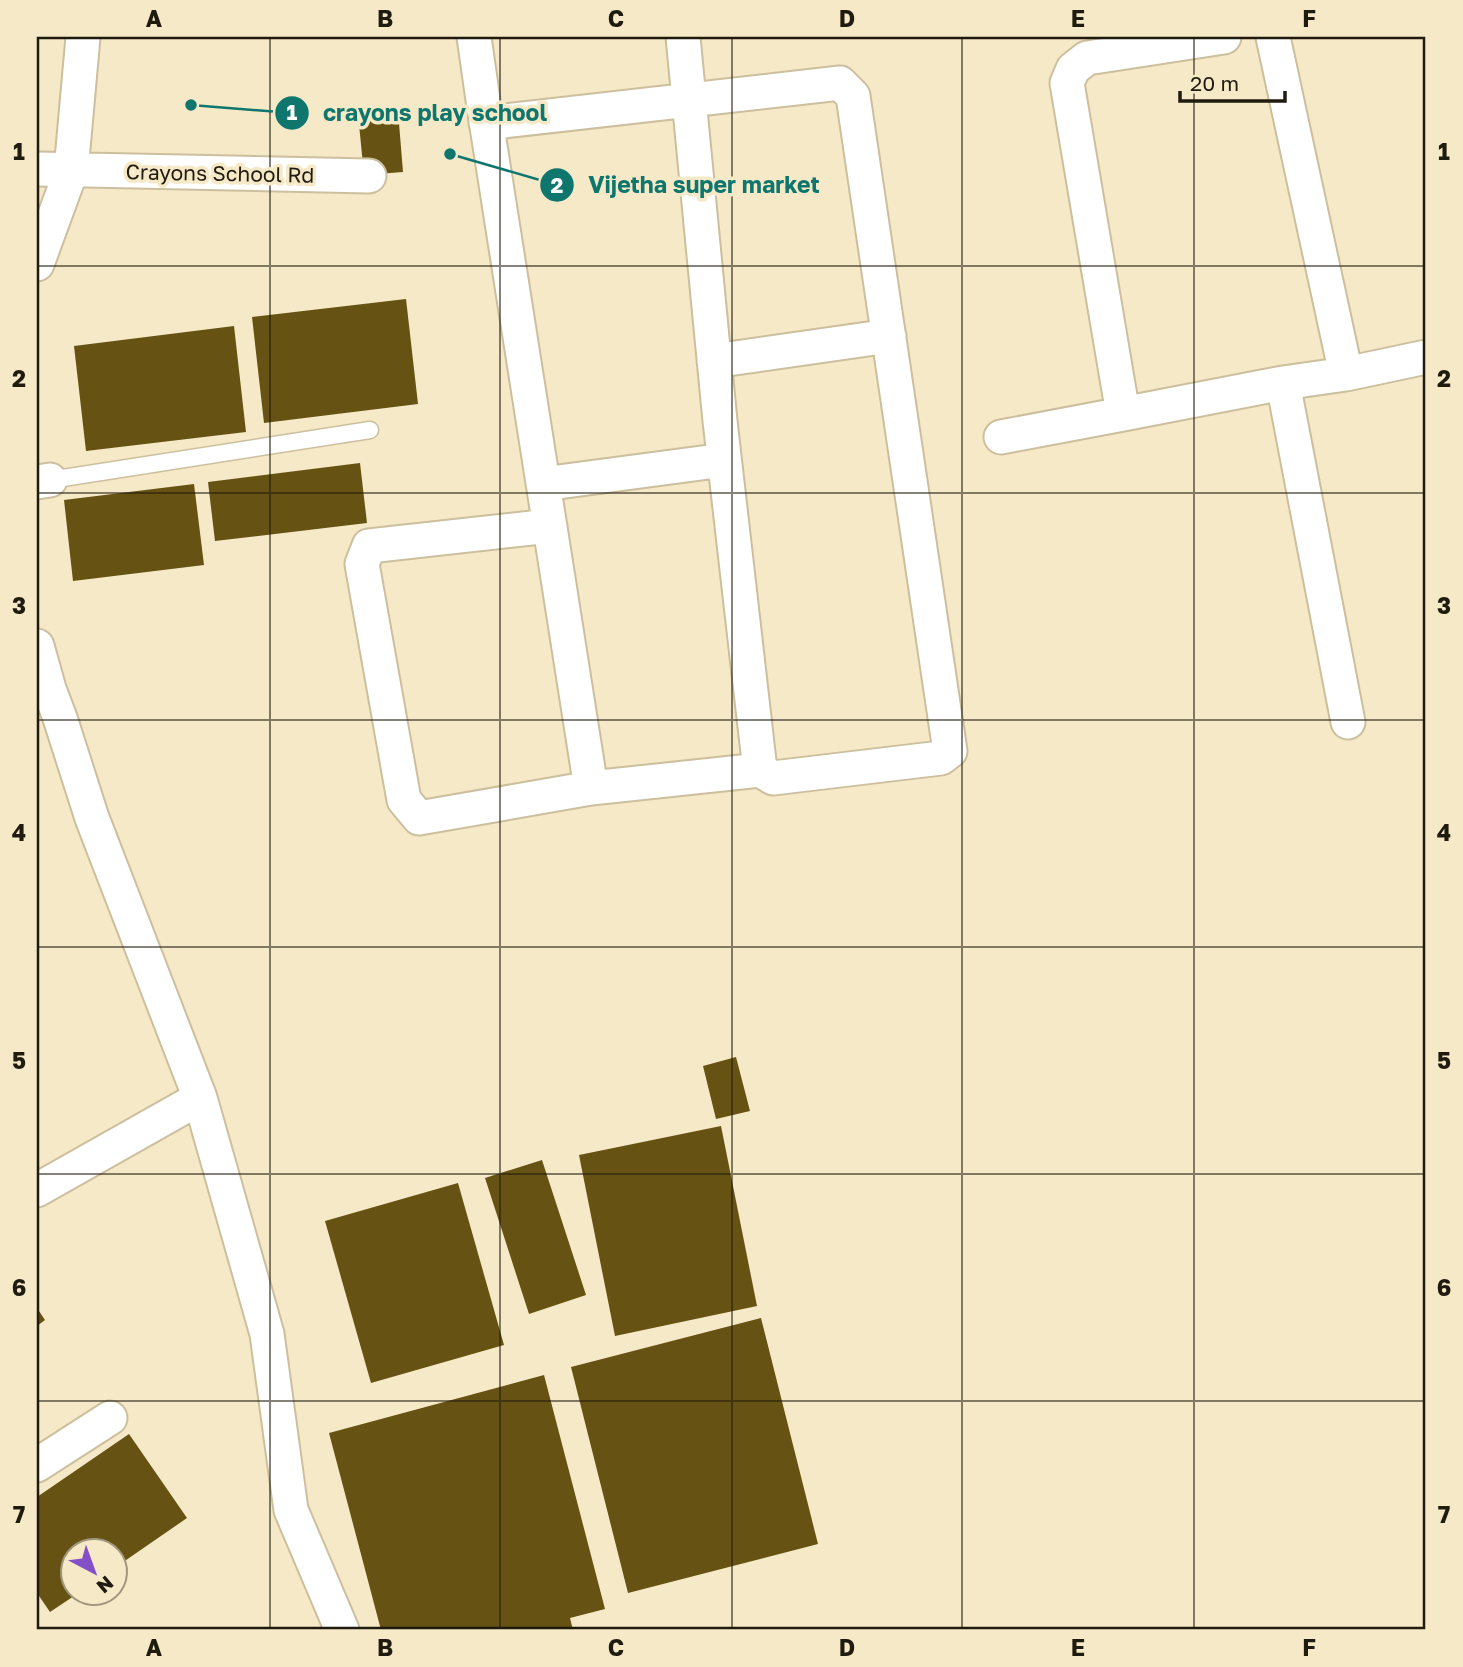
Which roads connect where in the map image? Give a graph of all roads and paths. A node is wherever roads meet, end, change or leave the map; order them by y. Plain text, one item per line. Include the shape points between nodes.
1 (83, 37) edge
2 (474, 37) edge
3 (682, 37) edge
4 (1224, 37) edge
5 (1273, 37) edge
6 (1184, 40) edge
7 (689, 101) junction
8 (486, 123) junction
9 (37, 169) edge
10 (71, 171) junction
11 (369, 176) dead end
12 (39, 250) edge
13 (889, 336) junction
14 (1426, 357) edge
15 (714, 361) junction
16 (1346, 374) junction
17 (1283, 383) junction
18 (1123, 414) junction
19 (370, 430) dead end
20 (1001, 438) dead end
21 (724, 460) junction
22 (44, 481) edge
23 (543, 484) junction
24 (550, 526) junction
25 (37, 646) edge
26 (46, 708) edge
27 (1348, 722) dead end
28 (760, 769) junction
29 (591, 788) junction
30 (200, 1098) junction
31 (37, 1190) edge
32 (110, 1418) dead end
33 (37, 1465) edge
34 (342, 1630) edge

1 - 10 street
2 - 8 street
3 - 7 street
4 - 6 street
5 - 16 street
6 - 18 street via 1087,58 1073,69 1066,83
7 - 8 street
7 - 13 street via 840,83 853,96
7 - 15 street
8 - 23 street
9 - 10 street, Crayons School Rd
10 - 11 street, Crayons School Rd
10 - 12 street
13 - 15 street
13 - 28 street via 950,751 942,758 773,778
14 - 16 street
15 - 21 street
16 - 17 street
17 - 18 street
17 - 27 street
18 - 20 street
19 - 22 lane
21 - 23 street
21 - 28 street
23 - 24 street
24 - 29 street
24 - 29 street via 369,546 362,564 404,800 418,818
25 - 26 street
26 - 30 street
28 - 29 street
30 - 31 street
30 - 34 street via 267,1334 291,1510
32 - 33 street

